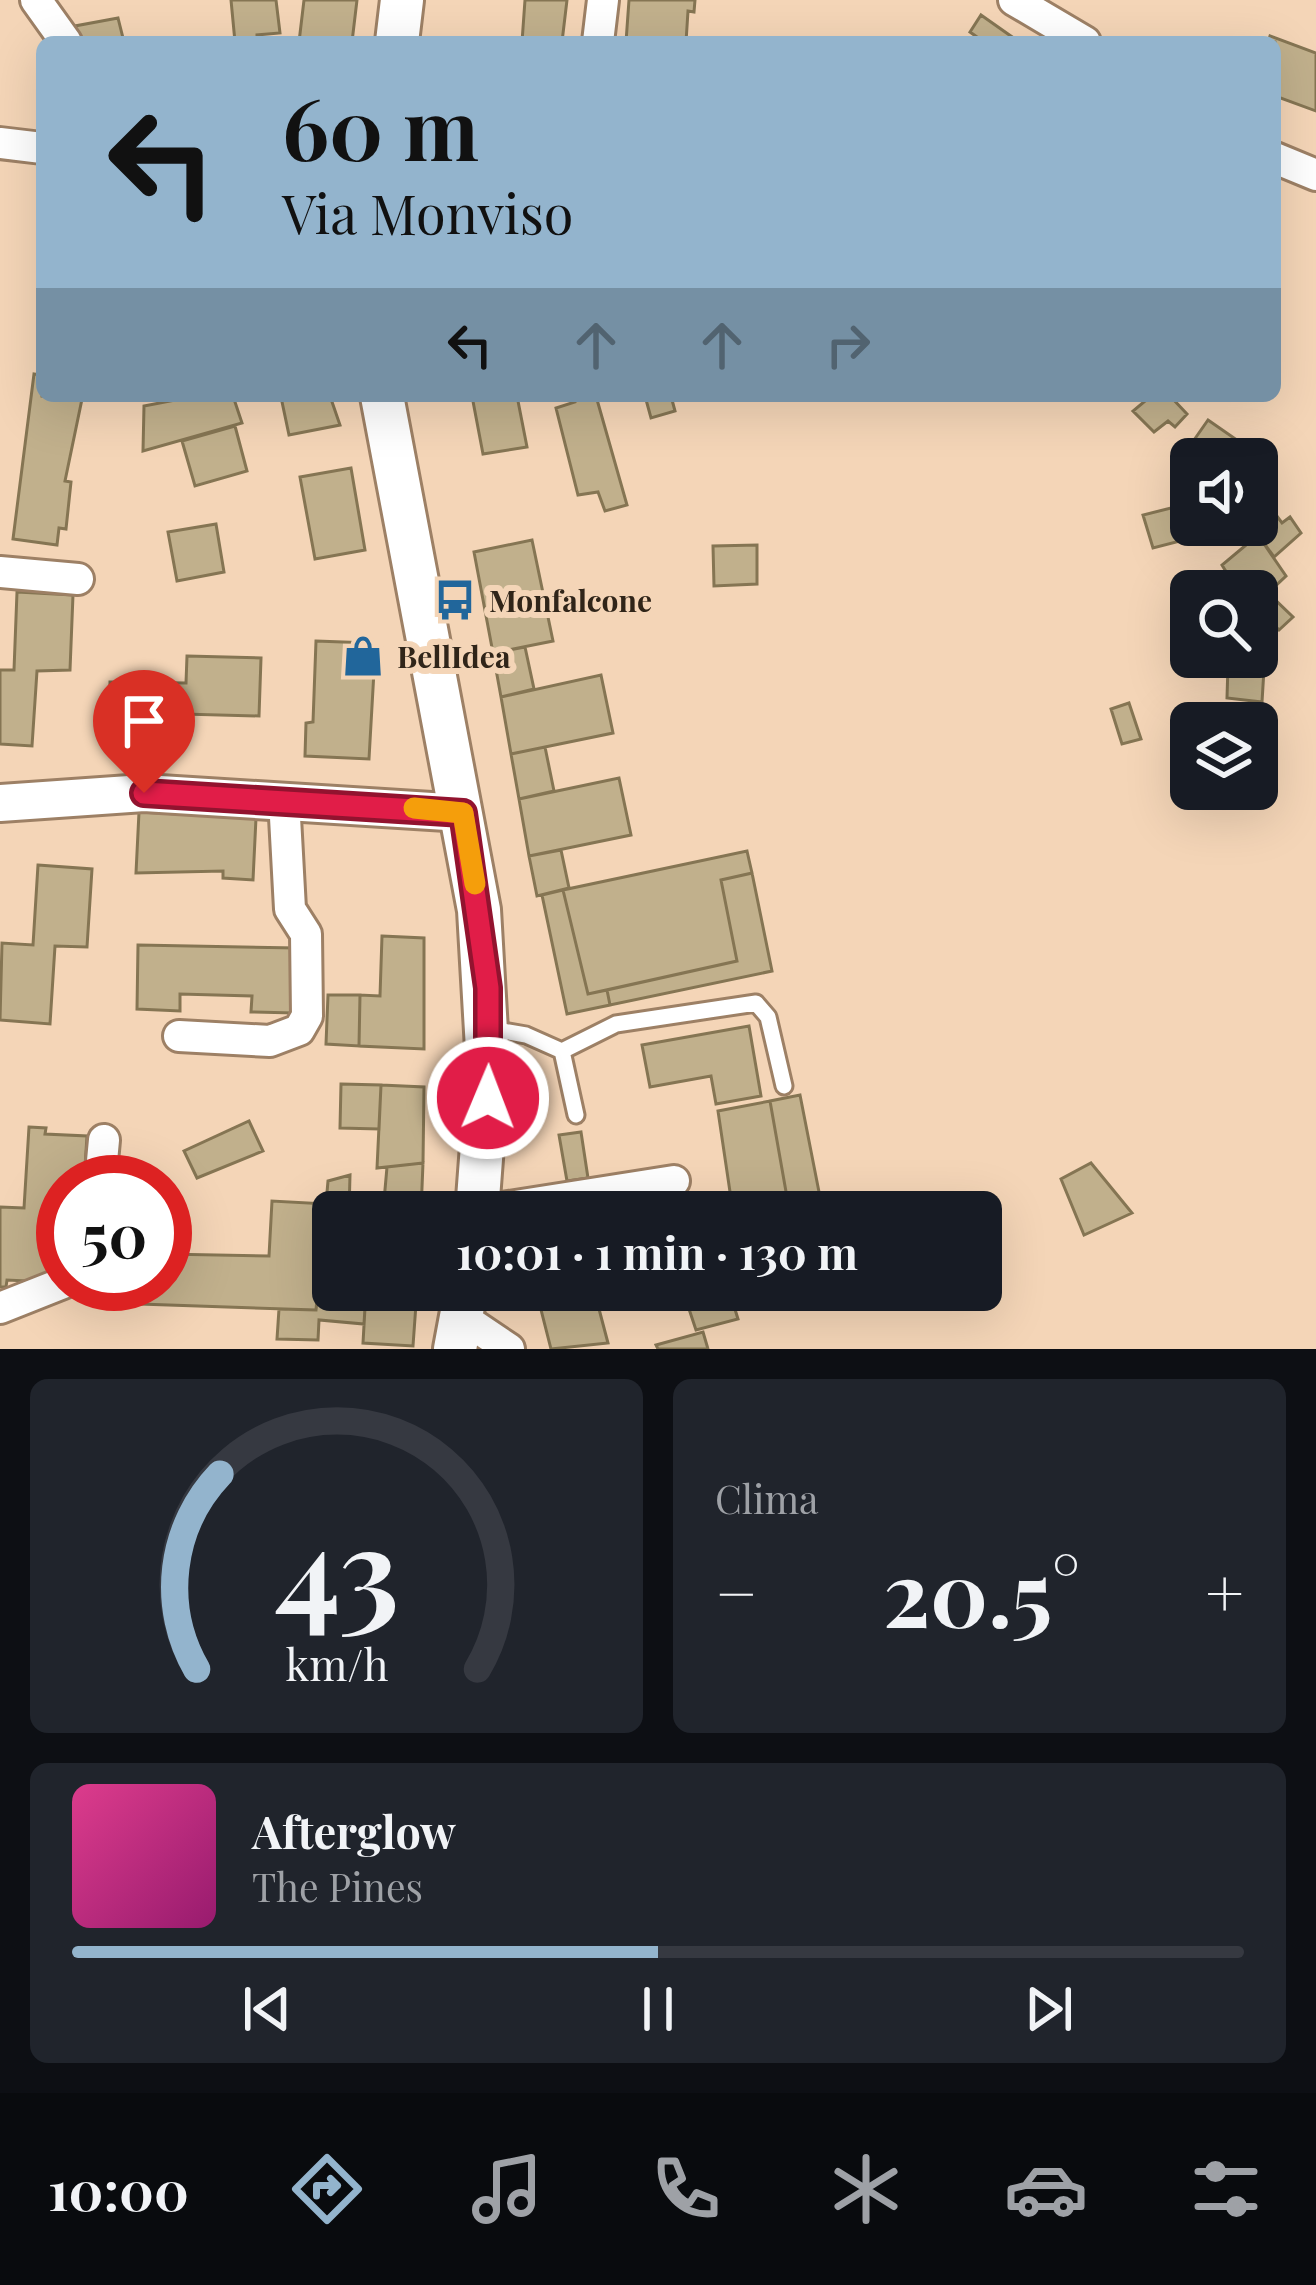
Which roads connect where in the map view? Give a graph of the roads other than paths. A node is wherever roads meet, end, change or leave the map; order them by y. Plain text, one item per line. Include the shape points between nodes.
1 (36, 0) edge
2 (402, 0) edge
3 (603, 0) edge
4 (1014, 0) edge
5 (62, 36) edge
6 (398, 36) edge
7 (599, 36) edge
8 (1074, 36) edge
9 (0, 143) edge
10 (36, 147) edge
11 (1281, 161) edge
12 (1316, 176) edge
13 (383, 402) edge
14 (0, 572) edge
15 (78, 579) dead end
16 (284, 799) junction
17 (0, 802) edge
18 (463, 813) junction
19 (488, 1028) junction
20 (178, 1036) dead end
21 (562, 1051) junction
22 (784, 1086) dead end
23 (576, 1115) dead end
24 (104, 1140) dead end
25 (103, 1155) edge
26 (674, 1181) dead end
27 (478, 1191) edge
28 (610, 1191) edge
29 (36, 1294) edge
30 (0, 1308) edge
31 (460, 1318) edge
32 (509, 1349) edge

1 - 5 street
2 - 6 main road
3 - 7 street
4 - 8 street
9 - 10 street
11 - 12 street
13 - 18 main road
14 - 15 street
16 - 17 street via 144,793
16 - 18 street
16 - 20 street via 290,909 306,934 307,1016 299,1030 270,1041
18 - 19 main road
19 - 21 lane
19 - 27 main road
21 - 22 lane via 616,1024 756,1003 769,1017
21 - 23 lane
24 - 25 street
26 - 28 street
29 - 30 street
31 - 32 street

